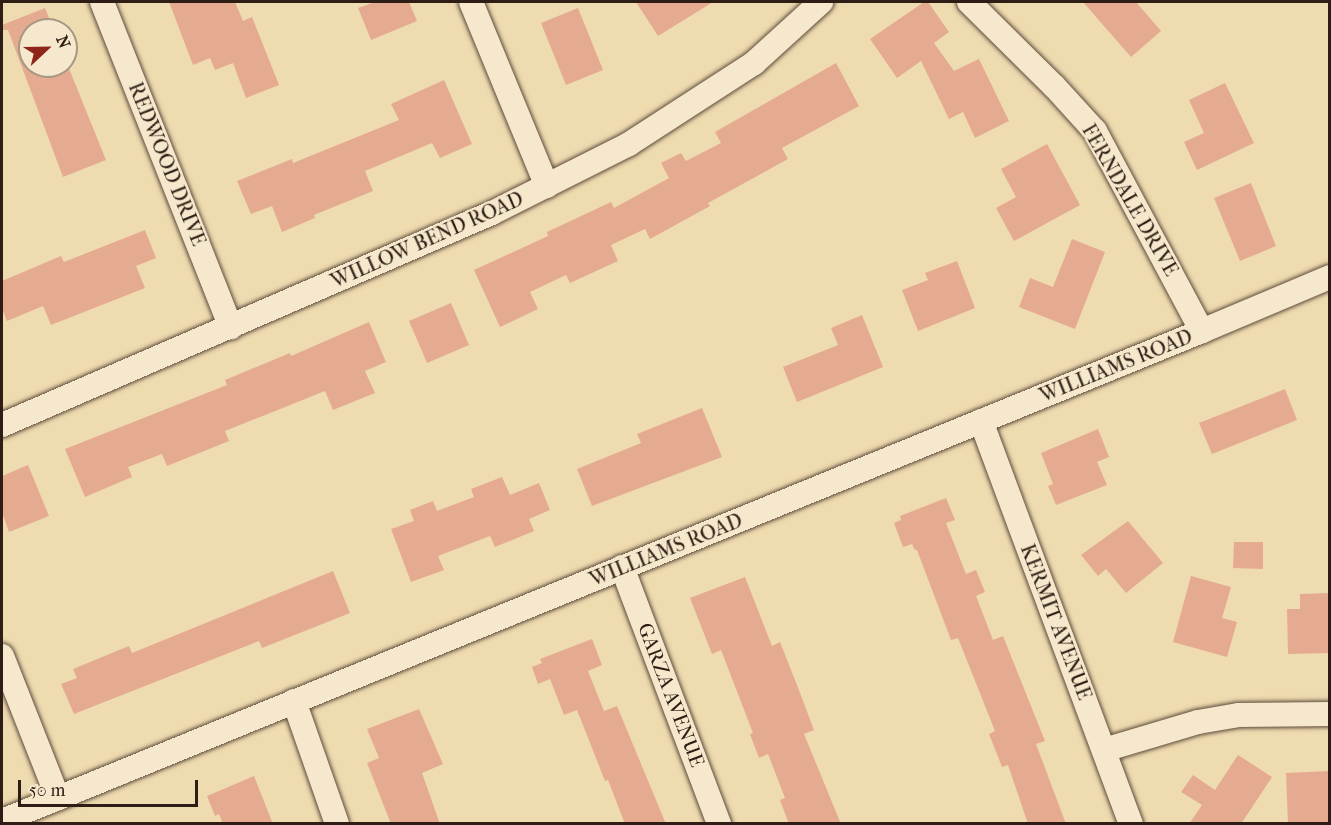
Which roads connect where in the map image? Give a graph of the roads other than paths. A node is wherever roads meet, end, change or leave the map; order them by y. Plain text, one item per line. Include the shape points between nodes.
1 (102, 2) edge
2 (471, 2) edge
3 (821, 2) edge
4 (969, 2) edge
5 (547, 186) junction
6 (1329, 277) edge
7 (231, 327) junction
8 (1202, 331) junction
9 (981, 421) junction
10 (2, 425) edge
11 (622, 567) junction
12 (2, 656) edge
13 (294, 701) junction
14 (1329, 714) edge
15 (1104, 750) junction
16 (58, 798) junction
17 (2, 821) edge
18 (337, 824) edge
19 (719, 824) edge
20 (1131, 824) edge

1 - 7 street, REDWOOD DRIVE
2 - 5 street
3 - 5 street, WILLOW BEND ROAD via 754,63 629,144
4 - 8 street, FERNDALE DRIVE via 1095,131
5 - 7 street, WILLOW BEND ROAD
6 - 8 street, WILLIAMS ROAD
7 - 10 street, WILLOW BEND ROAD
8 - 9 street, WILLIAMS ROAD
9 - 11 street, WILLIAMS ROAD
9 - 15 street, KERMIT AVENUE
11 - 13 street, WILLIAMS ROAD
11 - 19 street, GARZA AVENUE
12 - 16 street
13 - 16 street, WILLIAMS ROAD
13 - 18 street
14 - 15 street via 1239,715 1198,722
15 - 20 street, KERMIT AVENUE
16 - 17 street, WILLIAMS ROAD

